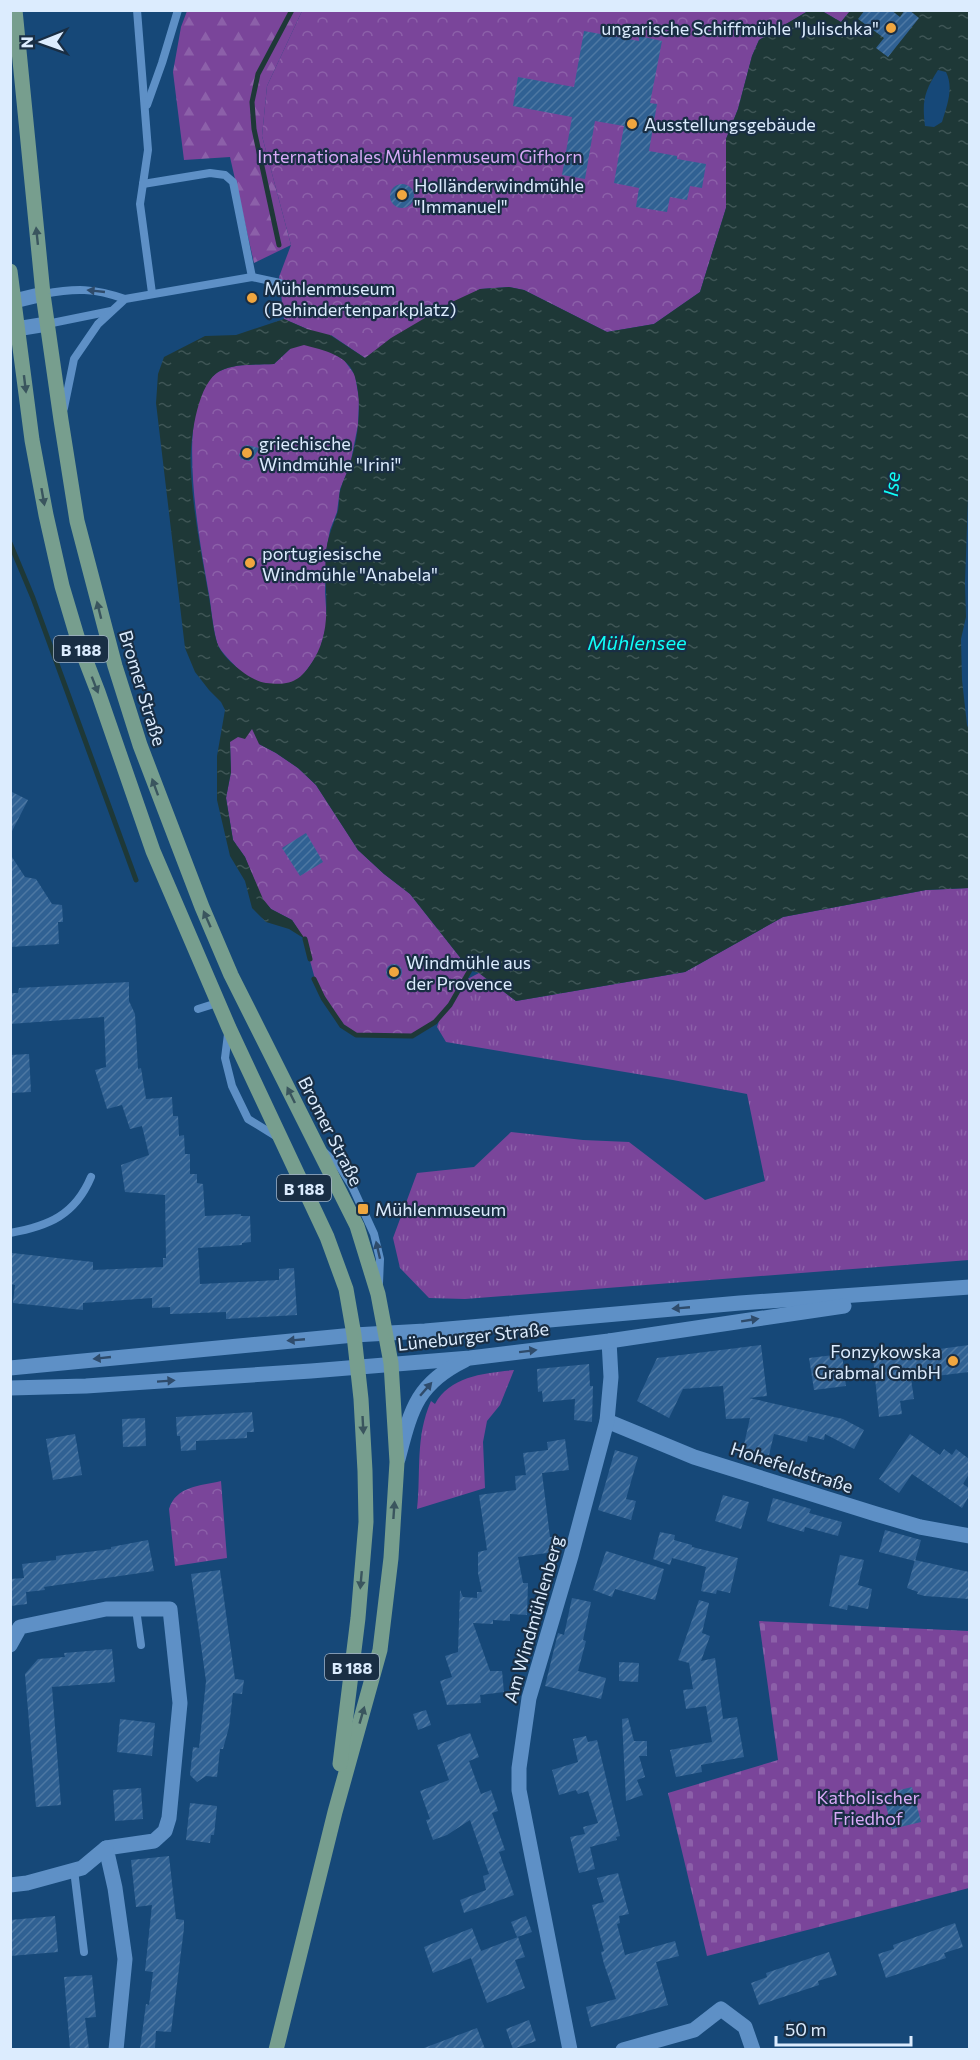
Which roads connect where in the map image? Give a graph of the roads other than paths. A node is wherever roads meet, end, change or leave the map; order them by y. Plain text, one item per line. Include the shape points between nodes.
1 (15, 10) edge
2 (137, 10) edge
3 (178, 10) edge
4 (145, 109) junction
5 (143, 184) junction
6 (10, 271) edge
7 (252, 277) junction
8 (280, 283) dead end
9 (152, 293) junction
10 (43, 294) junction
11 (125, 299) junction
12 (12, 301) edge
13 (112, 311) junction
14 (47, 324) junction
15 (14, 329) edge
16 (61, 420) junction
17 (217, 1003) junction
18 (198, 1009) dead end
19 (91, 1177) dead end
20 (10, 1233) edge
21 (969, 1287) edge
22 (936, 1291) junction
23 (386, 1334) junction
24 (354, 1335) junction
25 (609, 1341) junction
26 (470, 1358) junction
27 (391, 1363) junction
28 (358, 1366) junction
29 (10, 1368) edge
30 (10, 1388) edge
31 (607, 1421) junction
32 (397, 1462) junction
33 (969, 1536) edge
34 (136, 1609) junction
35 (10, 1645) edge
36 (141, 1645) dead end
37 (335, 1812) junction
38 (106, 1848) junction
39 (74, 1870) junction
40 (10, 1885) edge
41 (84, 1952) dead end
42 (116, 2049) edge
43 (276, 2049) edge
44 (570, 2049) edge
45 (623, 2049) edge
46 (753, 2049) edge

10 -> 1 main road, Bromer Straße / B 188
2 - 4 lane
3 - 4 lane
4 - 5 lane via 148,150
5 - 7 lane via 210,172 225,175 233,182
5 - 9 lane via 140,204
6 - 12 main road, B 188
7 - 8 lane
7 - 9 lane
9 - 11 lane
11 -> 10 lane via 101,291
10 - 12 street
10 - 14 main road, Bromer Straße / B 188
11 - 13 lane
12 - 15 main road, B 188
13 - 14 lane
13 - 16 lane via 74,359
14 - 15 street
14 - 16 main road, Bromer Straße / B 188
15 -> 17 main road, B 188 via 46,515 79,643 153,851
23 -> 16 main road, Bromer Straße / B 188 via 357,1226 231,975 140,745 83,542
17 - 18 lane
17 - 24 main road, B 188 via 327,1237 346,1289
19 - 20 lane via 84,1194 68,1211 48,1224
21 - 22 street, Lüneburger Straße
22 -> 23 street, Lüneburger Straße via 740,1303
25 -> 22 street, Lüneburger Straße
23 - 24 street, Lüneburger Straße
23 - 27 main road, B 188
24 - 28 main road, B 188
24 -> 29 street, Lüneburger Straße
26 -> 25 street, Lüneburger Straße
25 - 31 street, Am Windmühlenberg
26 - 27 street, Lüneburger Straße
32 -> 26 street via 411,1411 423,1392 452,1366
27 - 28 street, Lüneburger Straße
27 - 32 main road, B 188
30 -> 28 street, Lüneburger Straße
28 -> 37 main road, B 188 via 366,1522
31 - 33 street, Hohefeldstraße via 704,1460 920,1527
31 - 44 street, Am Windmühlenberg via 528,1698 519,1768 519,1790
37 -> 32 main road, B 188 via 380,1650
34 - 35 street via 106,1609 20,1627
34 - 36 lane
34 - 38 street via 170,1609 180,1703 169,1818 165,1831 154,1841
37 - 43 main road, B 188
38 - 39 street
38 - 42 street via 125,1959
39 - 40 street
39 - 41 lane
45 - 46 street via 694,2030 721,2009 745,2027

